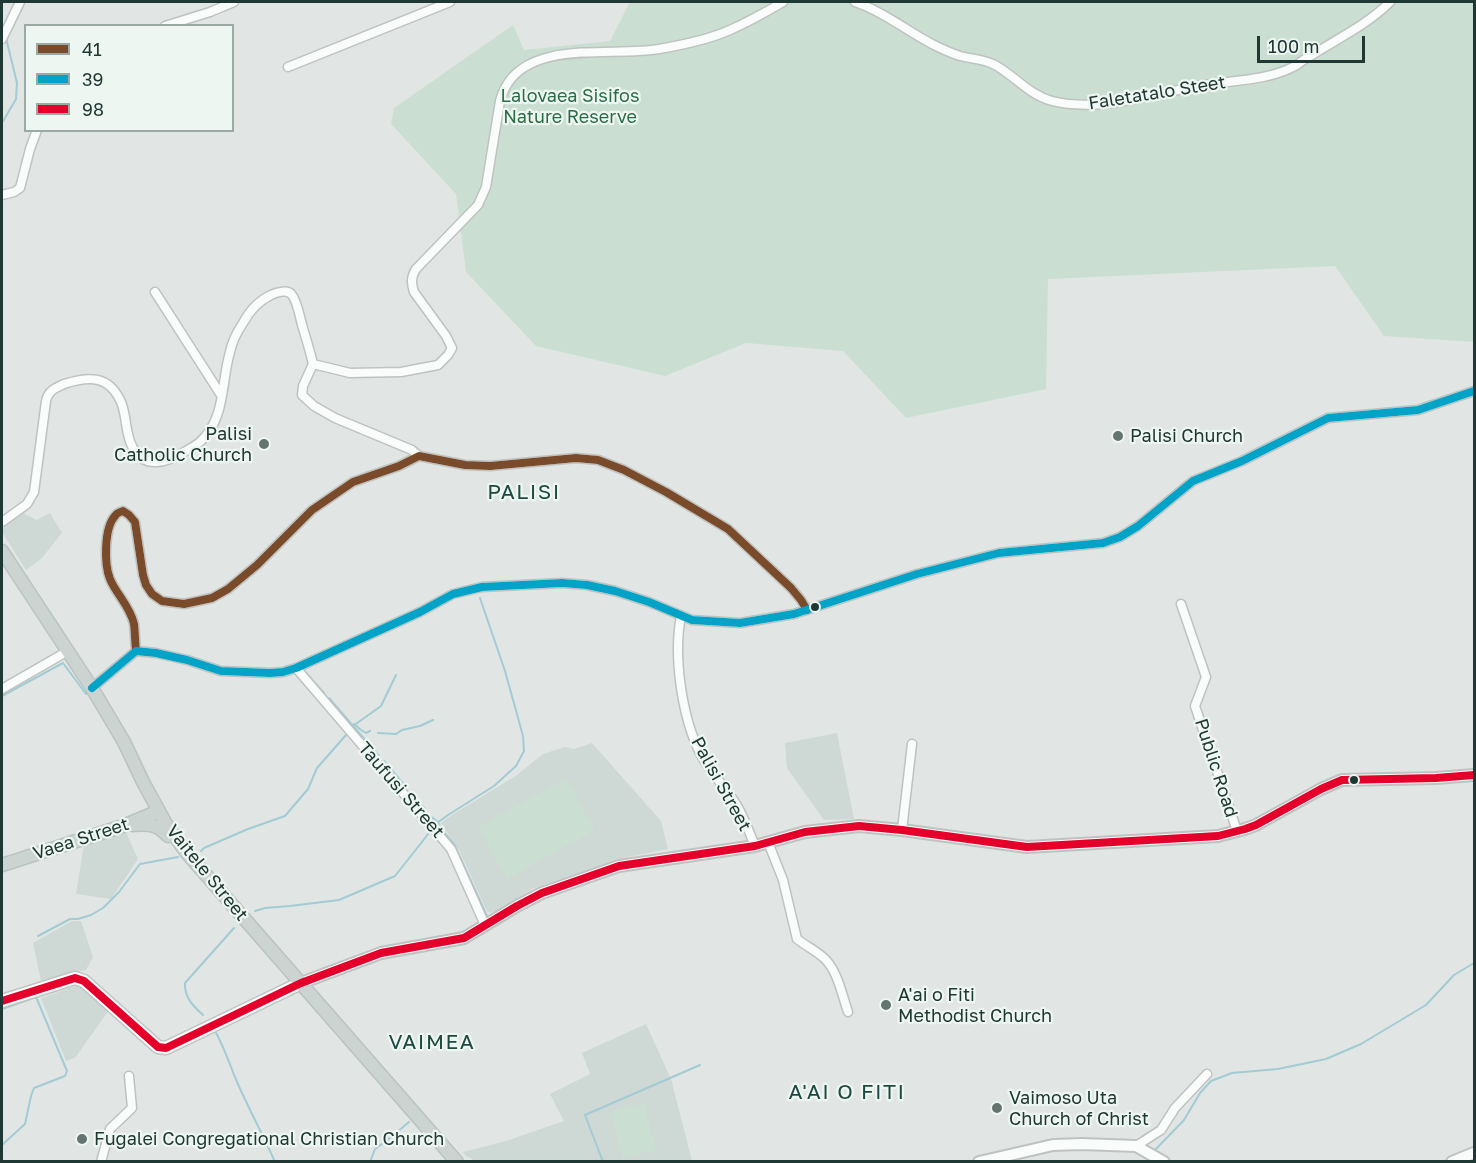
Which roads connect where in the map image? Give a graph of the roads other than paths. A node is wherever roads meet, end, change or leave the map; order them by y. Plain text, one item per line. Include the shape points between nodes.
1 (20, 2) edge
2 (234, 2) edge
3 (450, 2) edge
4 (783, 2) edge
5 (855, 2) edge
6 (1390, 2) edge
7 (171, 24) edge
8 (2, 39) edge
9 (288, 67) dead end
10 (36, 132) edge
11 (2, 195) edge
12 (155, 292) dead end
13 (314, 364) junction
14 (1474, 392) edge
15 (221, 395) junction
16 (419, 456) junction
17 (2, 522) edge
18 (2, 551) edge
19 (1180, 604) dead end
20 (807, 610) junction
21 (681, 616) junction
22 (68, 651) junction
23 (136, 651) junction
24 (296, 668) junction
25 (92, 688) junction
26 (2, 689) edge
27 (912, 744) dead end
28 (1474, 775) edge
29 (143, 782) junction
30 (159, 811) junction
31 (123, 826) junction
32 (902, 830) junction
33 (1237, 831) junction
34 (768, 842) junction
35 (755, 846) junction
36 (2, 865) edge
37 (198, 867) junction
38 (485, 925) junction
39 (301, 983) junction
40 (2, 1001) edge
41 (848, 1012) dead end
42 (1207, 1074) dead end
43 (129, 1076) dead end
44 (1140, 1148) junction
45 (1474, 1153) edge
46 (101, 1161) edge
47 (457, 1161) edge
48 (986, 1161) edge
49 (1164, 1161) edge
50 (1452, 1161) edge

1 - 8 street
2 - 7 street
3 - 9 street
4 - 13 street via 729,31 698,40 642,51 549,56 522,69 504,88 500,101 483,197 412,275 414,292 452,348 448,356 438,364 401,372 350,373
5 - 6 street, Faletatalo Steet via 934,45 993,64 1033,93 1084,106 1266,77 1294,67
10 - 11 street via 20,188
12 - 15 street
13 - 15 street via 292,294 278,293 258,303 238,331
13 - 16 street via 303,386 302,395 308,401 335,418
14 - 20 street via 1418,410 1328,418 1193,482 1138,526 1103,543 999,553 917,574
15 - 17 street via 213,427 200,441 172,460 160,463 140,457 132,447 122,402 99,379 87,378 52,390 47,394 34,492 27,504
16 - 20 street via 490,466 576,458 598,460 624,470 728,529 791,588
16 - 23 street via 353,482 334,494 228,589 192,603 162,601 152,594 143,575 135,522 123,511 115,514 109,526 106,561 109,578 134,623
18 - 22 main road, Vaitele Street
19 - 33 street, Public Road via 1206,677 1195,706
20 - 21 street via 740,623
21 - 24 street via 649,602 587,585 482,587 453,594
21 - 35 street, Palisi Street via 677,633 681,687 691,731
22 - 25 main road, Vaitele Street
22 - 26 street
23 - 24 street via 221,671 270,673
23 - 25 street
24 - 38 street, Taufusi Street via 451,849
25 - 29 main road, Vaitele Street
27 - 32 street
28 - 33 street via 1342,780
29 - 30 main road, Vaitele Street
29 - 31 main road via 146,806
30 - 31 main road, Vaea Street
30 - 37 main road, Vaitele Street
31 - 36 main road, Vaea Street
31 - 37 main road via 147,824 161,828
32 - 33 street via 1027,847 1218,836
32 - 34 street via 860,826 805,832
34 - 35 street
34 - 41 street via 783,880 797,939 830,965
35 - 38 street via 619,866 542,893
37 - 39 main road, Vaitele Street
38 - 39 street via 464,938 381,953
39 - 40 main road via 166,1048 158,1047 84,981 75,978
39 - 47 main road, Vaitele Street
42 - 44 street via 1175,1108 1161,1130
43 - 46 street via 132,1108 110,1129
44 - 48 street via 1053,1145
44 - 49 street
45 - 50 street

